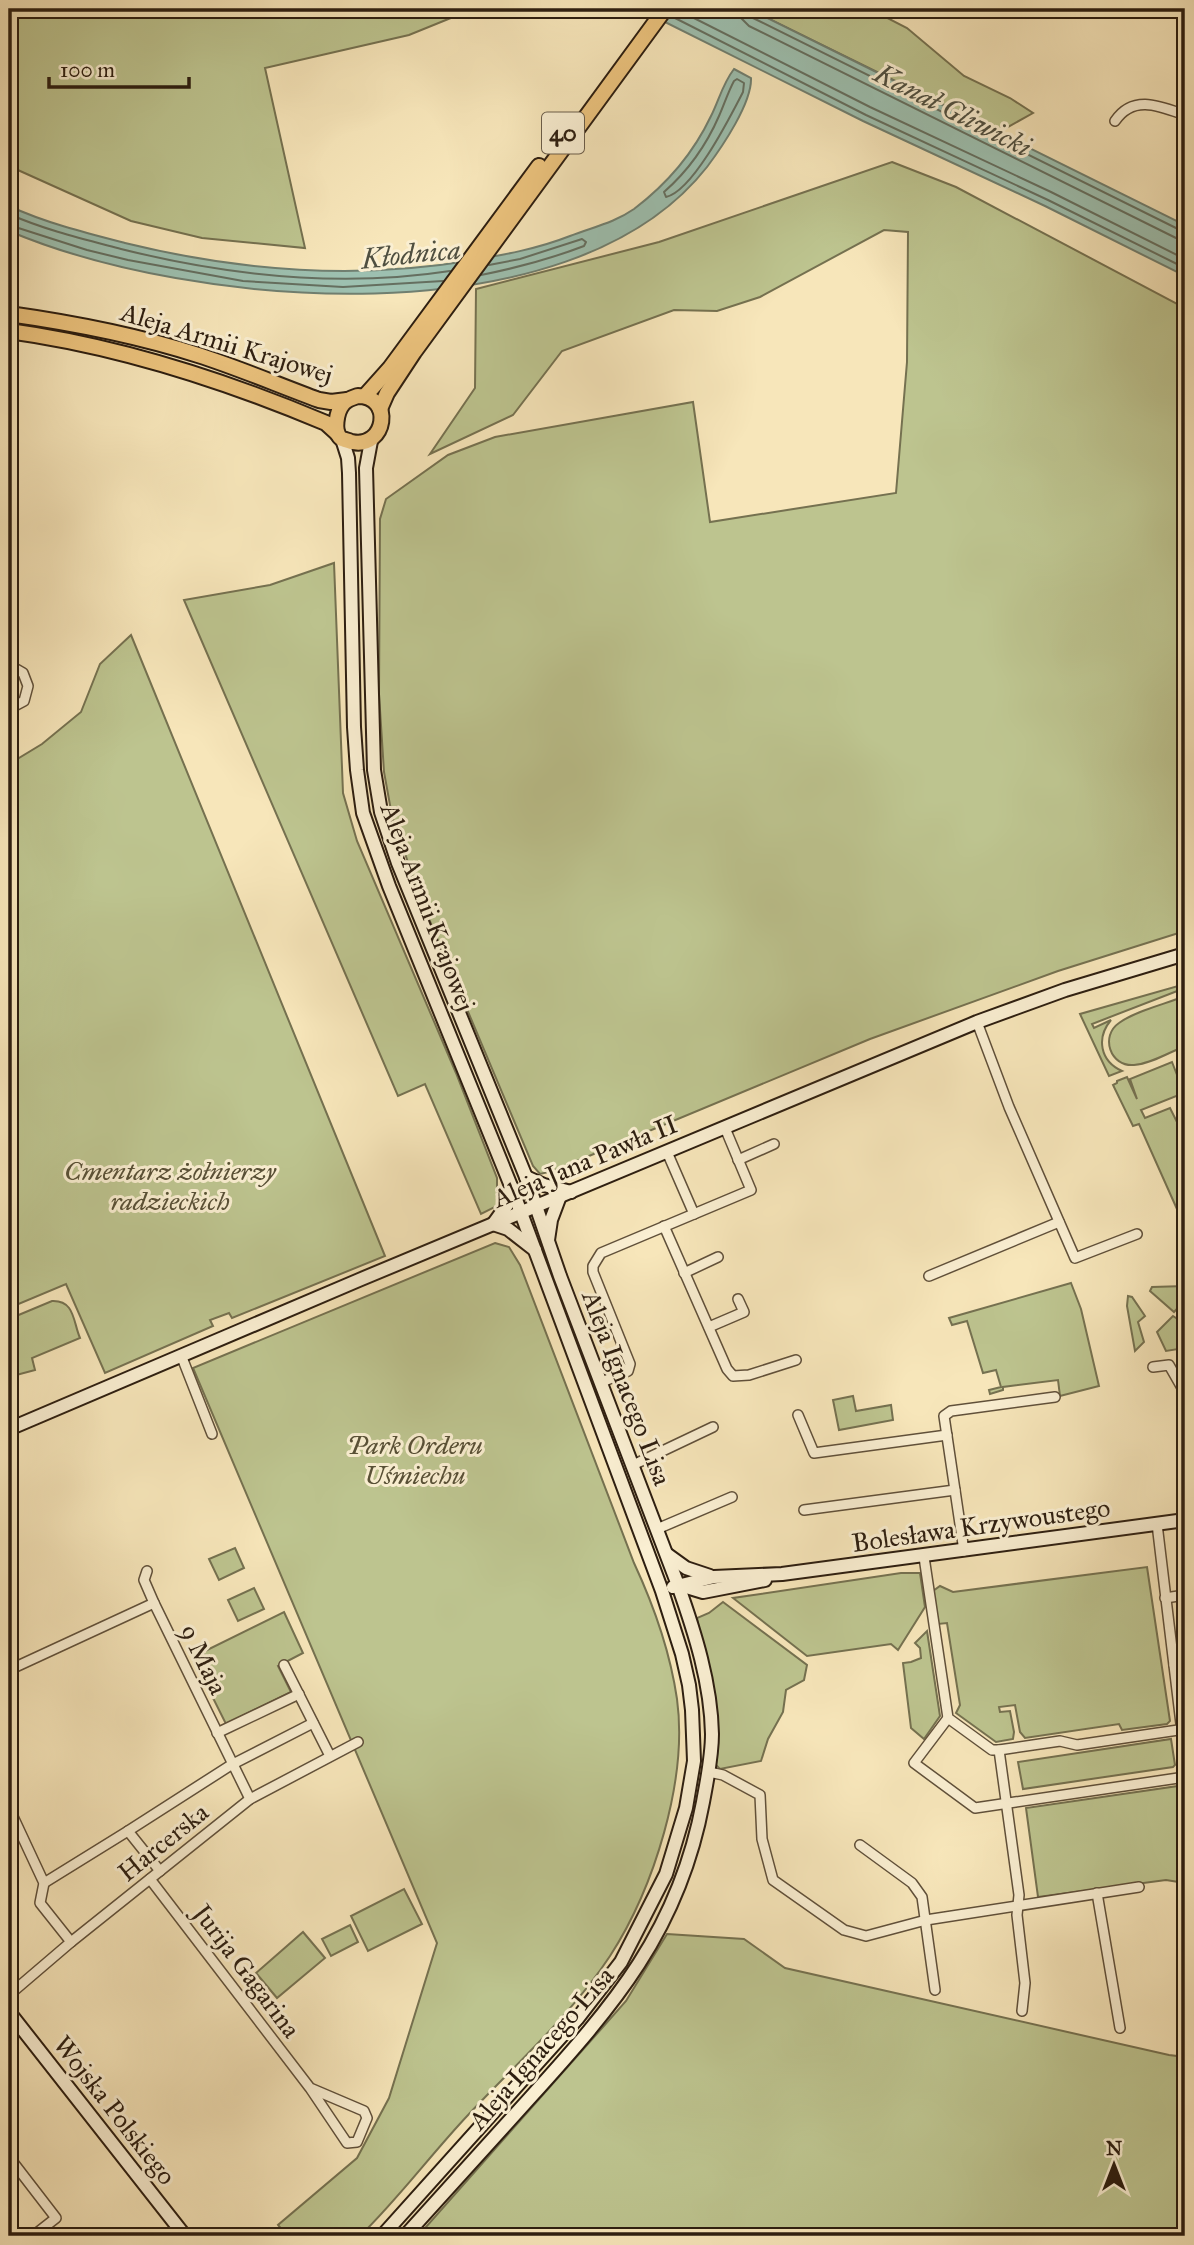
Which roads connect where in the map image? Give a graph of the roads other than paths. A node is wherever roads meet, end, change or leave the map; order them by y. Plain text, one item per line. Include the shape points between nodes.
1 (653, 9) edge
2 (665, 9) edge
3 (631, 47) junction
4 (1185, 115) edge
5 (1115, 121) dead end
6 (9, 313) edge
7 (429, 324) junction
8 (9, 331) edge
9 (365, 396) junction
10 (347, 400) junction
11 (380, 409) junction
12 (340, 436) junction
13 (371, 441) junction
14 (9, 665) edge
15 (9, 709) edge
16 (1185, 954) edge
17 (977, 1022) junction
18 (725, 1128) junction
19 (774, 1144) dead end
20 (667, 1152) junction
21 (738, 1160) junction
22 (526, 1177) junction
23 (512, 1186) junction
24 (565, 1194) junction
25 (537, 1206) junction
26 (521, 1212) junction
27 (694, 1214) junction
28 (1059, 1222) junction
29 (493, 1224) junction
30 (664, 1226) junction
31 (1138, 1234) dead end
32 (548, 1242) junction
33 (535, 1251) junction
34 (718, 1257) dead end
35 (684, 1273) junction
36 (929, 1276) dead end
37 (738, 1299) dead end
38 (709, 1327) junction
39 (181, 1355) junction
40 (796, 1360) dead end
41 (1153, 1367) dead end
42 (602, 1382) junction
43 (1185, 1393) edge
44 (1055, 1397) dead end
45 (798, 1415) dead end
46 (713, 1427) dead end
47 (9, 1429) edge
48 (212, 1434) dead end
49 (947, 1435) junction
50 (633, 1465) junction
51 (955, 1490) junction
52 (732, 1497) dead end
53 (804, 1510) dead end
54 (1185, 1520) edge
55 (1157, 1524) junction
56 (657, 1529) junction
57 (964, 1551) junction
58 (667, 1553) junction
59 (924, 1557) junction
60 (148, 1571) dead end
61 (782, 1574) junction
62 (714, 1577) junction
63 (678, 1585) junction
64 (662, 1591) junction
65 (703, 1591) junction
66 (1185, 1595) edge
67 (1166, 1598) junction
68 (154, 1603) junction
69 (689, 1615) junction
70 (1185, 1664) edge
71 (285, 1665) dead end
72 (1174, 1665) junction
73 (9, 1671) edge
74 (299, 1694) junction
75 (948, 1718) junction
76 (313, 1723) junction
77 (1184, 1729) edge
78 (217, 1733) junction
79 (358, 1742) dead end
80 (999, 1750) junction
81 (330, 1756) junction
82 (1185, 1757) edge
83 (231, 1765) junction
84 (709, 1772) junction
85 (1185, 1777) edge
86 (250, 1799) junction
87 (1007, 1803) junction
88 (9, 1808) edge
89 (128, 1831) junction
90 (860, 1846) dead end
91 (160, 1871) junction
92 (150, 1879) junction
93 (44, 1883) junction
94 (1139, 1887) dead end
95 (1097, 1893) junction
96 (1018, 1905) junction
97 (926, 1920) junction
98 (71, 1942) junction
99 (935, 1990) dead end
100 (9, 1995) edge
101 (1022, 2011) dead end
102 (9, 2012) edge
103 (1120, 2028) dead end
104 (310, 2088) junction
105 (9, 2157) edge
106 (33, 2236) edge
107 (185, 2236) edge
108 (382, 2236) edge
109 (405, 2236) edge

1 - 3 main road, 40
2 - 3 main road, 40
3 - 7 main road, 40
4 - 5 street via 1136,104
6 - 10 main road, Aleja Armii Krajowej via 159,344 319,400
7 - 9 main road, 40
7 - 11 main road, 40
8 - 12 main road, Aleja Armii Krajowej via 76,342 190,371 327,423
9 - 10 main road
9 - 11 main road
10 - 12 main road via 338,414
11 - 13 main road, 40 via 381,423
12 - 13 main road via 358,443
12 - 23 street, Aleja Armii Krajowej via 349,473 354,727 363,813
13 - 22 street, Aleja Armii Krajowej via 366,488 371,728 377,796 398,863
14 - 15 street via 23,673 28,686 24,701
16 - 17 street, Aleja Jana Pawła II
17 - 18 street, Aleja Jana Pawła II
17 - 28 street
18 - 20 street, Aleja Jana Pawła II
18 - 21 street
19 - 21 street
20 - 24 street, Aleja Jana Pawła II
20 - 27 street
21 - 27 street via 751,1190
22 - 24 street
22 - 25 street, Aleja Armii Krajowej
23 - 26 street, Aleja Armii Krajowej
23 - 29 street via 507,1205
24 - 25 street, Aleja Jana Pawła II
24 - 32 street via 551,1220
25 - 26 street, Aleja Jana Pawła II
25 - 32 street, Aleja Ignacego Lisa
26 - 29 street, Aleja Jana Pawła II
26 - 33 street, Aleja Ignacego Lisa
27 - 30 street
28 - 31 street via 1075,1258
28 - 36 street
29 - 33 street via 508,1229
29 - 39 street, Aleja Jana Pawła II
30 - 35 street
30 - 42 street via 601,1253 593,1266 630,1364 628,1371
32 - 42 street, Aleja Ignacego Lisa
33 - 64 street, Aleja Ignacego Lisa
34 - 35 street
35 - 38 street
37 - 38 street via 744,1312
38 - 40 street via 733,1376
39 - 47 street, Aleja Jana Pawła II
39 - 48 street
41 - 43 street via 1169,1365
42 - 50 street, Aleja Ignacego Lisa
44 - 49 street via 951,1411 944,1416
45 - 49 street via 814,1453
46 - 50 street
49 - 51 street
50 - 56 street, Aleja Ignacego Lisa
51 - 53 street
51 - 57 street
52 - 56 street
54 - 55 street, Bolesława Krzywoustego
55 - 57 street, Bolesława Krzywoustego
55 - 67 street
56 - 58 street, Aleja Ignacego Lisa
57 - 59 street, Bolesława Krzywoustego
58 - 62 street, Bolesława Krzywoustego via 687,1568
58 - 63 street, Aleja Ignacego Lisa
59 - 61 street, Bolesława Krzywoustego
59 - 75 street
60 - 68 street, 9 Maja via 144,1580
61 - 62 street, Bolesława Krzywoustego
61 - 65 street, Bolesława Krzywoustego
62 - 63 street, Bolesława Krzywoustego
63 - 64 street
63 - 65 street, Bolesława Krzywoustego
63 - 69 street, Aleja Ignacego Lisa
64 - 108 street, Aleja Ignacego Lisa via 689,1685 694,1761 686,1808 666,1874 638,1933 600,1991
65 - 69 street
66 - 67 street
67 - 72 street
68 - 73 street
68 - 78 street, 9 Maja
69 - 84 street, Aleja Ignacego Lisa via 709,1699
70 - 72 street
71 - 74 street
72 - 77 street
74 - 76 street
74 - 78 street
75 - 80 street via 992,1750
75 - 87 street via 914,1763 975,1808
76 - 81 street
76 - 83 street
77 - 80 street via 1077,1745 1060,1741
77 - 82 street
78 - 83 street, 9 Maja
79 - 81 street, Harcerska
80 - 87 street
81 - 86 street, Harcerska
83 - 86 street, 9 Maja
83 - 89 street
84 - 97 street via 760,1796 762,1839 773,1880 844,1930 866,1936
84 - 109 street, Aleja Ignacego Lisa via 683,1879 636,1971 591,2030
85 - 87 street
86 - 91 street, Harcerska
87 - 96 street
88 - 93 street
89 - 91 street
89 - 93 street
90 - 97 street via 912,1883 922,1898
91 - 92 street, Harcerska
92 - 98 street, Harcerska
92 - 104 street, Jurija Gagarina
93 - 98 street via 40,1903
94 - 95 street
95 - 96 street
95 - 103 street
96 - 97 street
96 - 101 street via 1025,1983
97 - 99 street
98 - 100 street, Harcerska
102 - 107 street, Wojska Polskiego
104 - 104 street, Jurija Gagarina via 364,2111 367,2118 357,2142 347,2143
105 - 106 street via 56,2218

